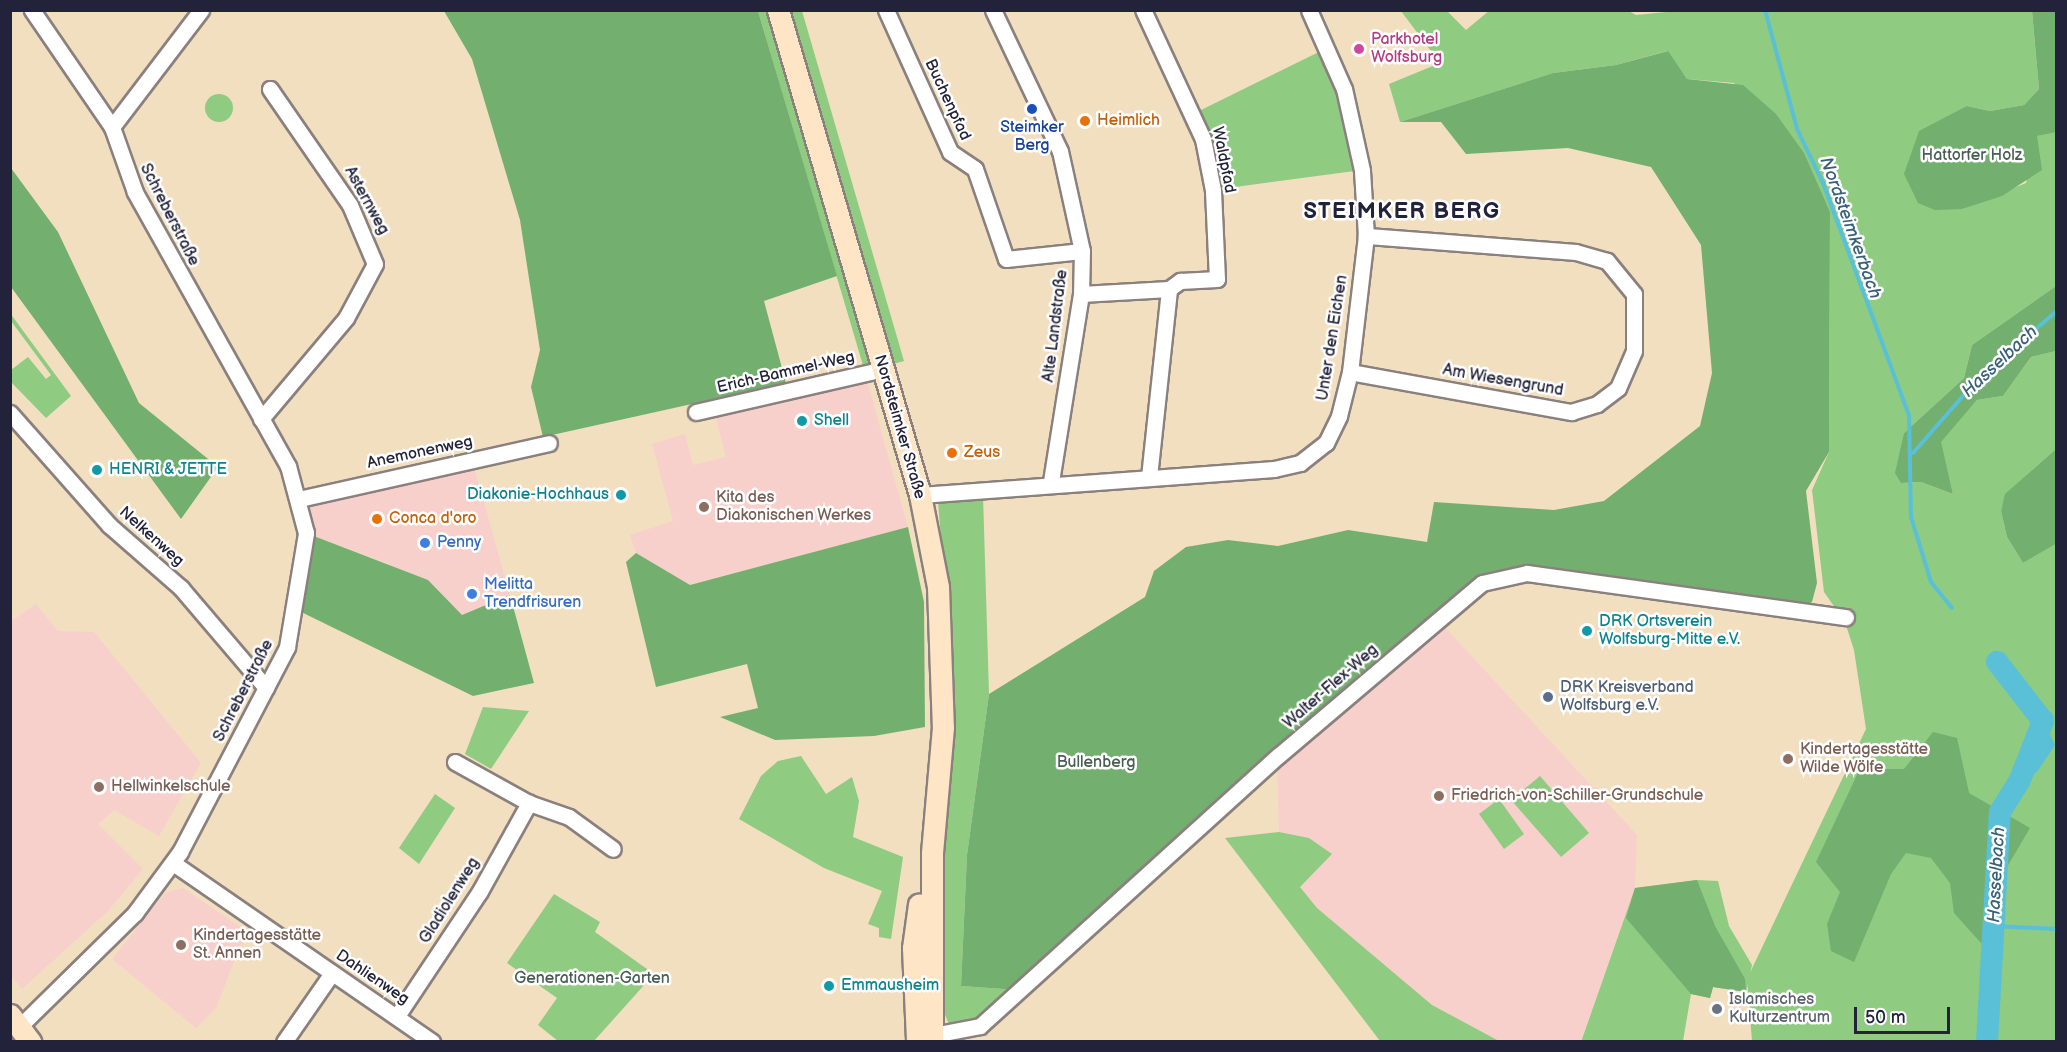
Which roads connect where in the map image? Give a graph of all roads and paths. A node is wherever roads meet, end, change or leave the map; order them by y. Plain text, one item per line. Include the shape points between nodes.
1 (32, 10) edge
2 (201, 10) edge
3 (778, 10) edge
4 (886, 10) edge
5 (993, 10) edge
6 (1143, 10) edge
7 (1309, 10) edge
8 (270, 88) dead end
9 (112, 127) junction
10 (1366, 236) junction
11 (1082, 251) junction
12 (1169, 290) junction
13 (1081, 294) junction
14 (884, 369) junction
15 (1350, 372) junction
16 (696, 412) dead end
17 (10, 413) edge
18 (261, 419) junction
19 (549, 443) dead end
20 (1149, 477) junction
21 (1051, 483) junction
22 (920, 495) junction
23 (299, 499) junction
24 (1846, 617) dead end
25 (266, 688) junction
26 (455, 762) dead end
27 (529, 803) junction
28 (612, 849) dead end
29 (173, 863) junction
30 (332, 973) junction
31 (397, 1016) junction
32 (20, 1028) edge
33 (924, 1039) edge
34 (284, 1041) edge
35 (432, 1041) edge

1 - 9 street, Schreberstraße
2 - 9 street
3 - 14 street, Nordsteimker Straße
4 - 11 street, Buchenpfad via 950,152 975,169 1006,259
5 - 11 street, Alte Landstraße via 1060,151
6 - 12 street, Waldpfad via 1195,113 1213,190 1217,279 1180,281
7 - 10 street, Unter den Eichen via 1344,89 1362,170
8 - 18 street, Asternweg via 350,205 375,264 346,318
9 - 18 street, Schreberstraße via 135,192
10 - 15 street, Unter den Eichen
10 - 15 street, Am Wiesengrund via 1575,252 1607,261 1634,294 1634,351 1618,388 1597,404 1571,412
11 - 13 street, Alte Landstraße
12 - 13 street, Waldpfad
12 - 20 street
13 - 21 street, Alte Landstraße
14 - 16 street, Erich-Bammel-Weg
14 - 22 street, Nordsteimker Straße
15 - 20 street, Unter den Eichen via 1326,443 1300,463 1274,470
17 - 25 street, Nelkenweg via 109,525 181,588
18 - 23 street, Schreberstraße via 288,466
19 - 23 street, Anemonenweg
20 - 21 street, Unter den Eichen
21 - 22 street, Unter den Eichen
22 - 33 street, Nordsteimker Straße via 938,587 943,727 932,854 921,884 913,948
23 - 25 street, Schreberstraße via 306,532 303,568 287,647
24 - 33 street, Walter-Flex-Weg via 1527,573 1482,583 1278,756 980,1026
25 - 29 street, Schreberstraße
26 - 27 street
27 - 28 street via 569,817
27 - 31 street, Gladiolenweg via 480,891
29 - 30 street, Dahlienweg
29 - 32 street, Schreberstraße via 135,913
30 - 31 street, Dahlienweg
30 - 34 street
31 - 35 street, Dahlienweg

